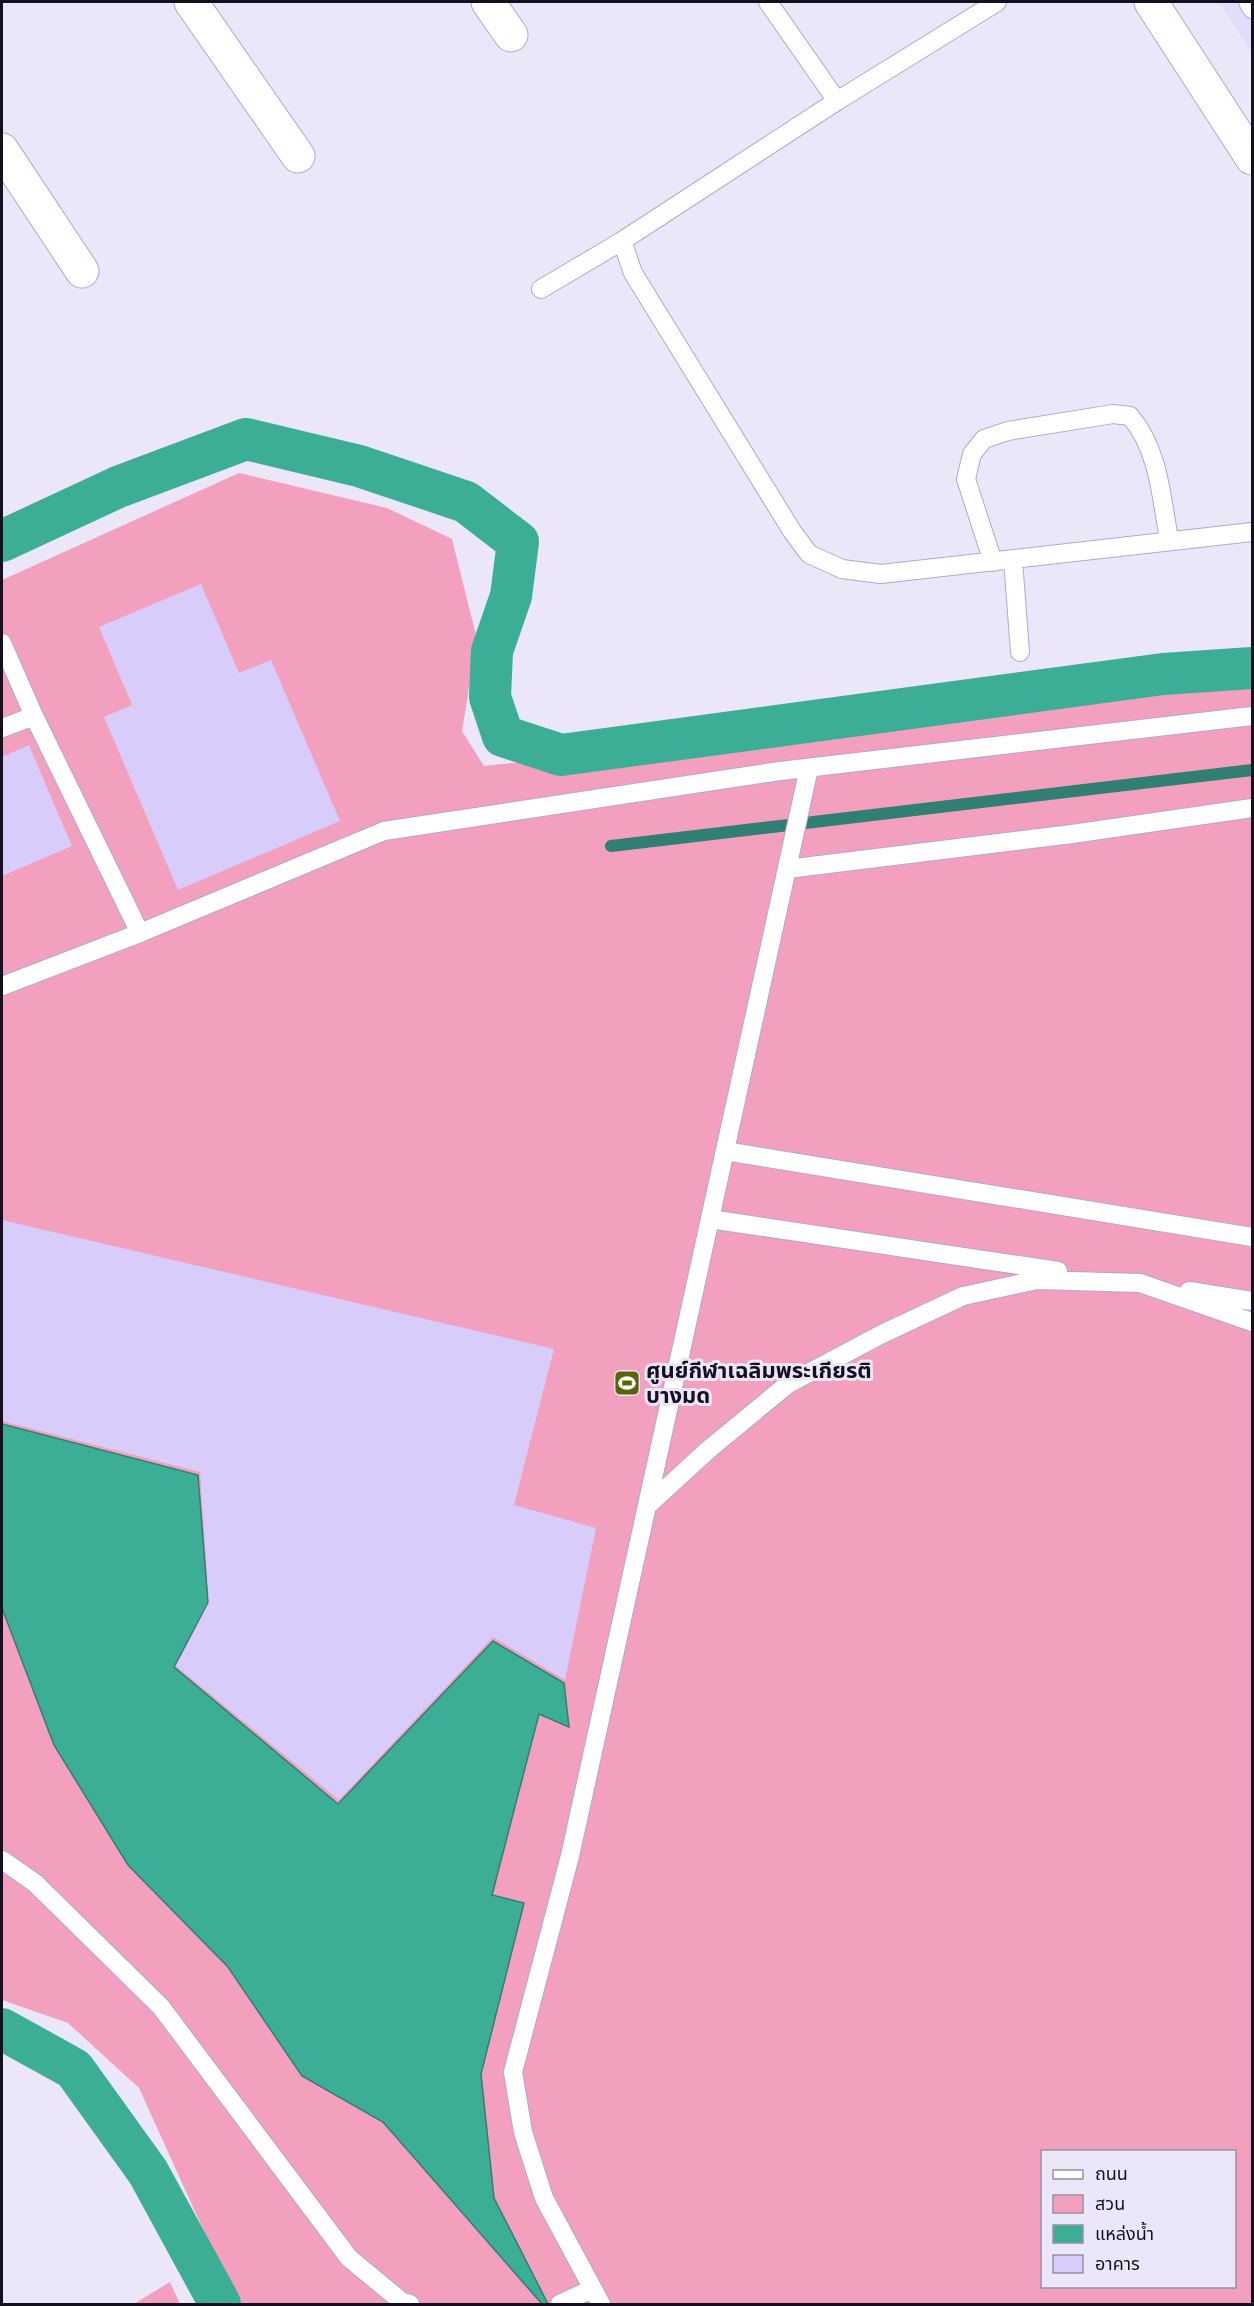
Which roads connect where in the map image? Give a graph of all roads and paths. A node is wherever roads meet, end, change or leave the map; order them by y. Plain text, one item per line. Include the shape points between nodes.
1 (191, 2) edge
2 (488, 2) edge
3 (768, 2) edge
4 (997, 2) edge
5 (1151, 2) edge
6 (1248, 2) edge
7 (1252, 9) edge
8 (511, 35) dead end
9 (837, 101) junction
10 (2, 150) edge
11 (298, 156) dead end
12 (1252, 158) edge
13 (622, 241) junction
14 (82, 271) dead end
15 (541, 289) dead end
16 (1252, 532) edge
17 (1169, 539) junction
18 (1012, 560) junction
19 (993, 562) junction
20 (2, 643) edge
21 (1020, 652) dead end
22 (34, 716) junction
23 (1252, 716) edge
24 (2, 728) edge
25 (809, 768) junction
26 (1252, 808) edge
27 (786, 869) junction
28 (141, 933) junction
29 (2, 986) edge
30 (725, 1151) junction
31 (710, 1219) junction
32 (1252, 1237) edge
33 (1140, 1283) junction
34 (1252, 1301) edge
35 (1252, 1322) edge
36 (647, 1506) junction
37 (2, 1860) edge
38 (597, 2297) edge
39 (410, 2304) edge
40 (560, 2304) edge

1 - 11 street
2 - 8 street
3 - 9 lane
4 - 9 lane
5 - 12 street
6 - 7 lane
9 - 13 lane
10 - 14 street
13 - 15 lane
13 - 19 lane via 633,273 809,554 842,569 881,574
16 - 17 lane
17 - 18 lane
17 - 19 lane via 1154,458 1143,431 1130,416 1113,414 1008,431 984,439 972,454 966,479
18 - 19 lane
18 - 21 lane
20 - 22 lane
22 - 24 lane
22 - 28 lane
23 - 25 lane
25 - 27 lane
25 - 28 lane via 384,831
26 - 27 lane
27 - 30 lane
28 - 29 lane
30 - 31 lane
30 - 32 lane
31 - 33 lane
31 - 36 lane
33 - 34 lane
33 - 35 lane
33 - 36 lane via 1037,1280 963,1296 788,1384
36 - 38 lane via 570,1856 513,2072 523,2132 544,2198
37 - 39 lane via 35,1883 161,2007 349,2258 401,2301
38 - 40 lane

